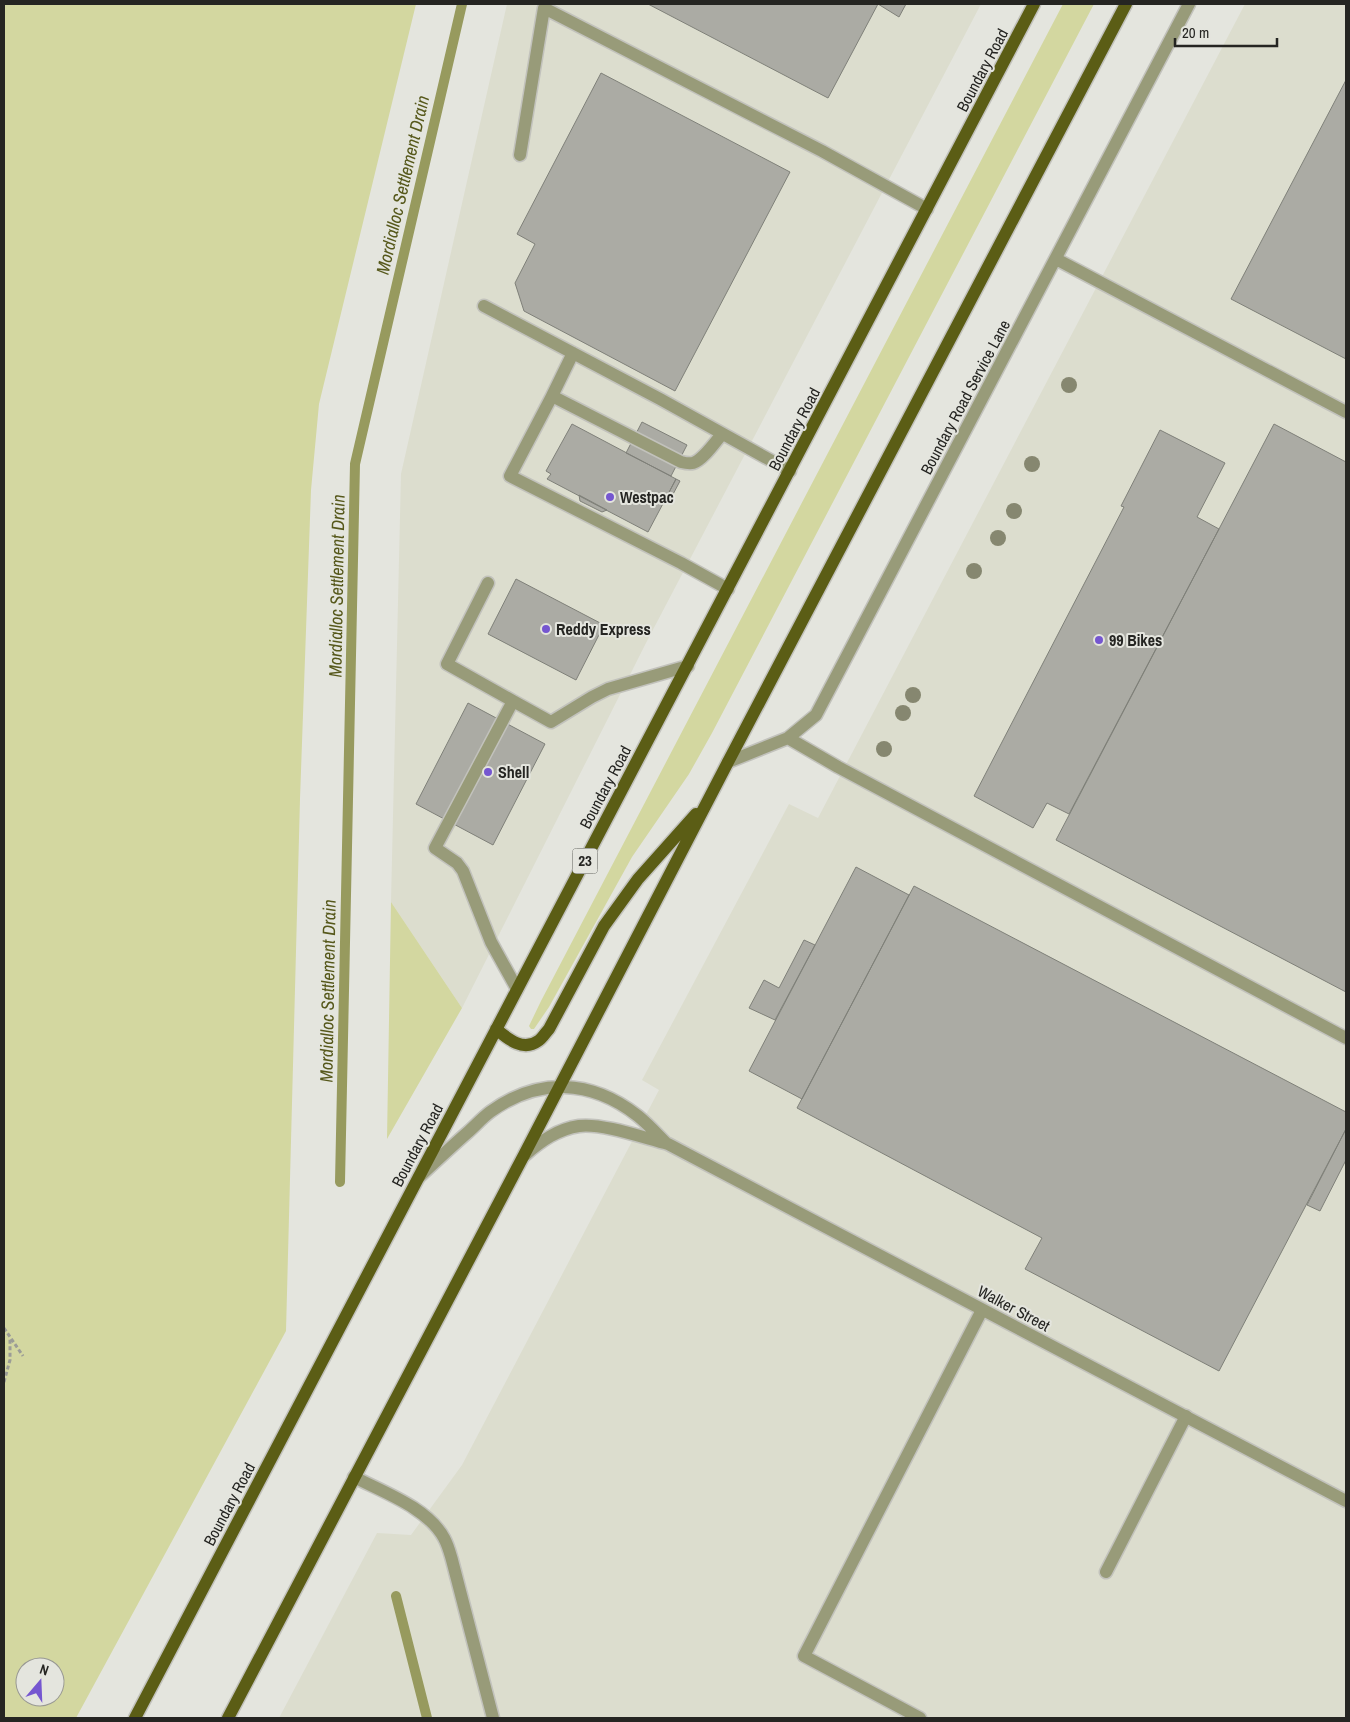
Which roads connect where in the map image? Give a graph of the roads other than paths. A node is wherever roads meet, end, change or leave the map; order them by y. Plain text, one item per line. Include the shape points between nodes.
1 (1034, 4) edge
2 (1126, 4) edge
3 (1189, 4) edge
4 (544, 6) edge
5 (520, 155) dead end
6 (927, 209) junction
7 (1056, 259) junction
8 (484, 306) dead end
9 (573, 353) junction
10 (552, 396) junction
11 (1346, 412) edge
12 (722, 434) junction
13 (790, 470) junction
14 (488, 583) dead end
15 (728, 589) junction
16 (688, 666) junction
17 (513, 701) junction
18 (788, 738) junction
19 (728, 762) junction
20 (709, 799) junction
21 (517, 989) junction
22 (496, 1029) junction
23 (1346, 1038) edge
24 (560, 1086) junction
25 (668, 1144) junction
26 (524, 1155) junction
27 (418, 1178) junction
28 (982, 1310) junction
29 (1186, 1416) junction
30 (354, 1477) junction
31 (1346, 1501) edge
32 (1106, 1572) dead end
33 (135, 1718) edge
34 (228, 1718) edge
35 (494, 1718) edge
36 (920, 1718) edge

1 - 6 main road, Boundary Road / 23
2 - 19 main road
3 - 7 street, Boundary Road Service Lane
4 - 5 street
4 - 6 street
6 - 13 main road, Boundary Road / 23
7 - 11 street
7 - 18 street, Boundary Road Service Lane via 825,700 816,715
8 - 9 street
9 - 10 street
9 - 12 street
10 - 12 street via 681,462 700,460
10 - 15 street via 510,476
12 - 13 street
13 - 15 main road, Boundary Road / 23
14 - 17 street via 447,664
15 - 16 main road, Boundary Road / 23
16 - 17 street via 608,689 551,722
16 - 21 main road, Boundary Road / 23
17 - 21 street via 435,848 463,871 492,942
18 - 19 street, Boundary Road Service Lane
18 - 23 street
19 - 20 main road
20 - 22 main road via 638,879 604,926 549,1029 539,1041 519,1044
20 - 24 main road
21 - 22 main road, Boundary Road / 23
22 - 27 main road, Boundary Road / 23
24 - 25 street, Walker Street via 590,1090 615,1102 637,1116
24 - 26 main road
24 - 27 street, Walker Street via 514,1097 490,1112
25 - 26 street, Walker Street via 607,1128 581,1125 541,1140
25 - 28 street, Walker Street
26 - 30 main road
27 - 33 main road, Boundary Road / 23
28 - 29 street, Walker Street
28 - 36 street via 804,1656
29 - 31 street, Walker Street
29 - 32 street
30 - 34 main road
30 - 35 street via 423,1514 444,1538

